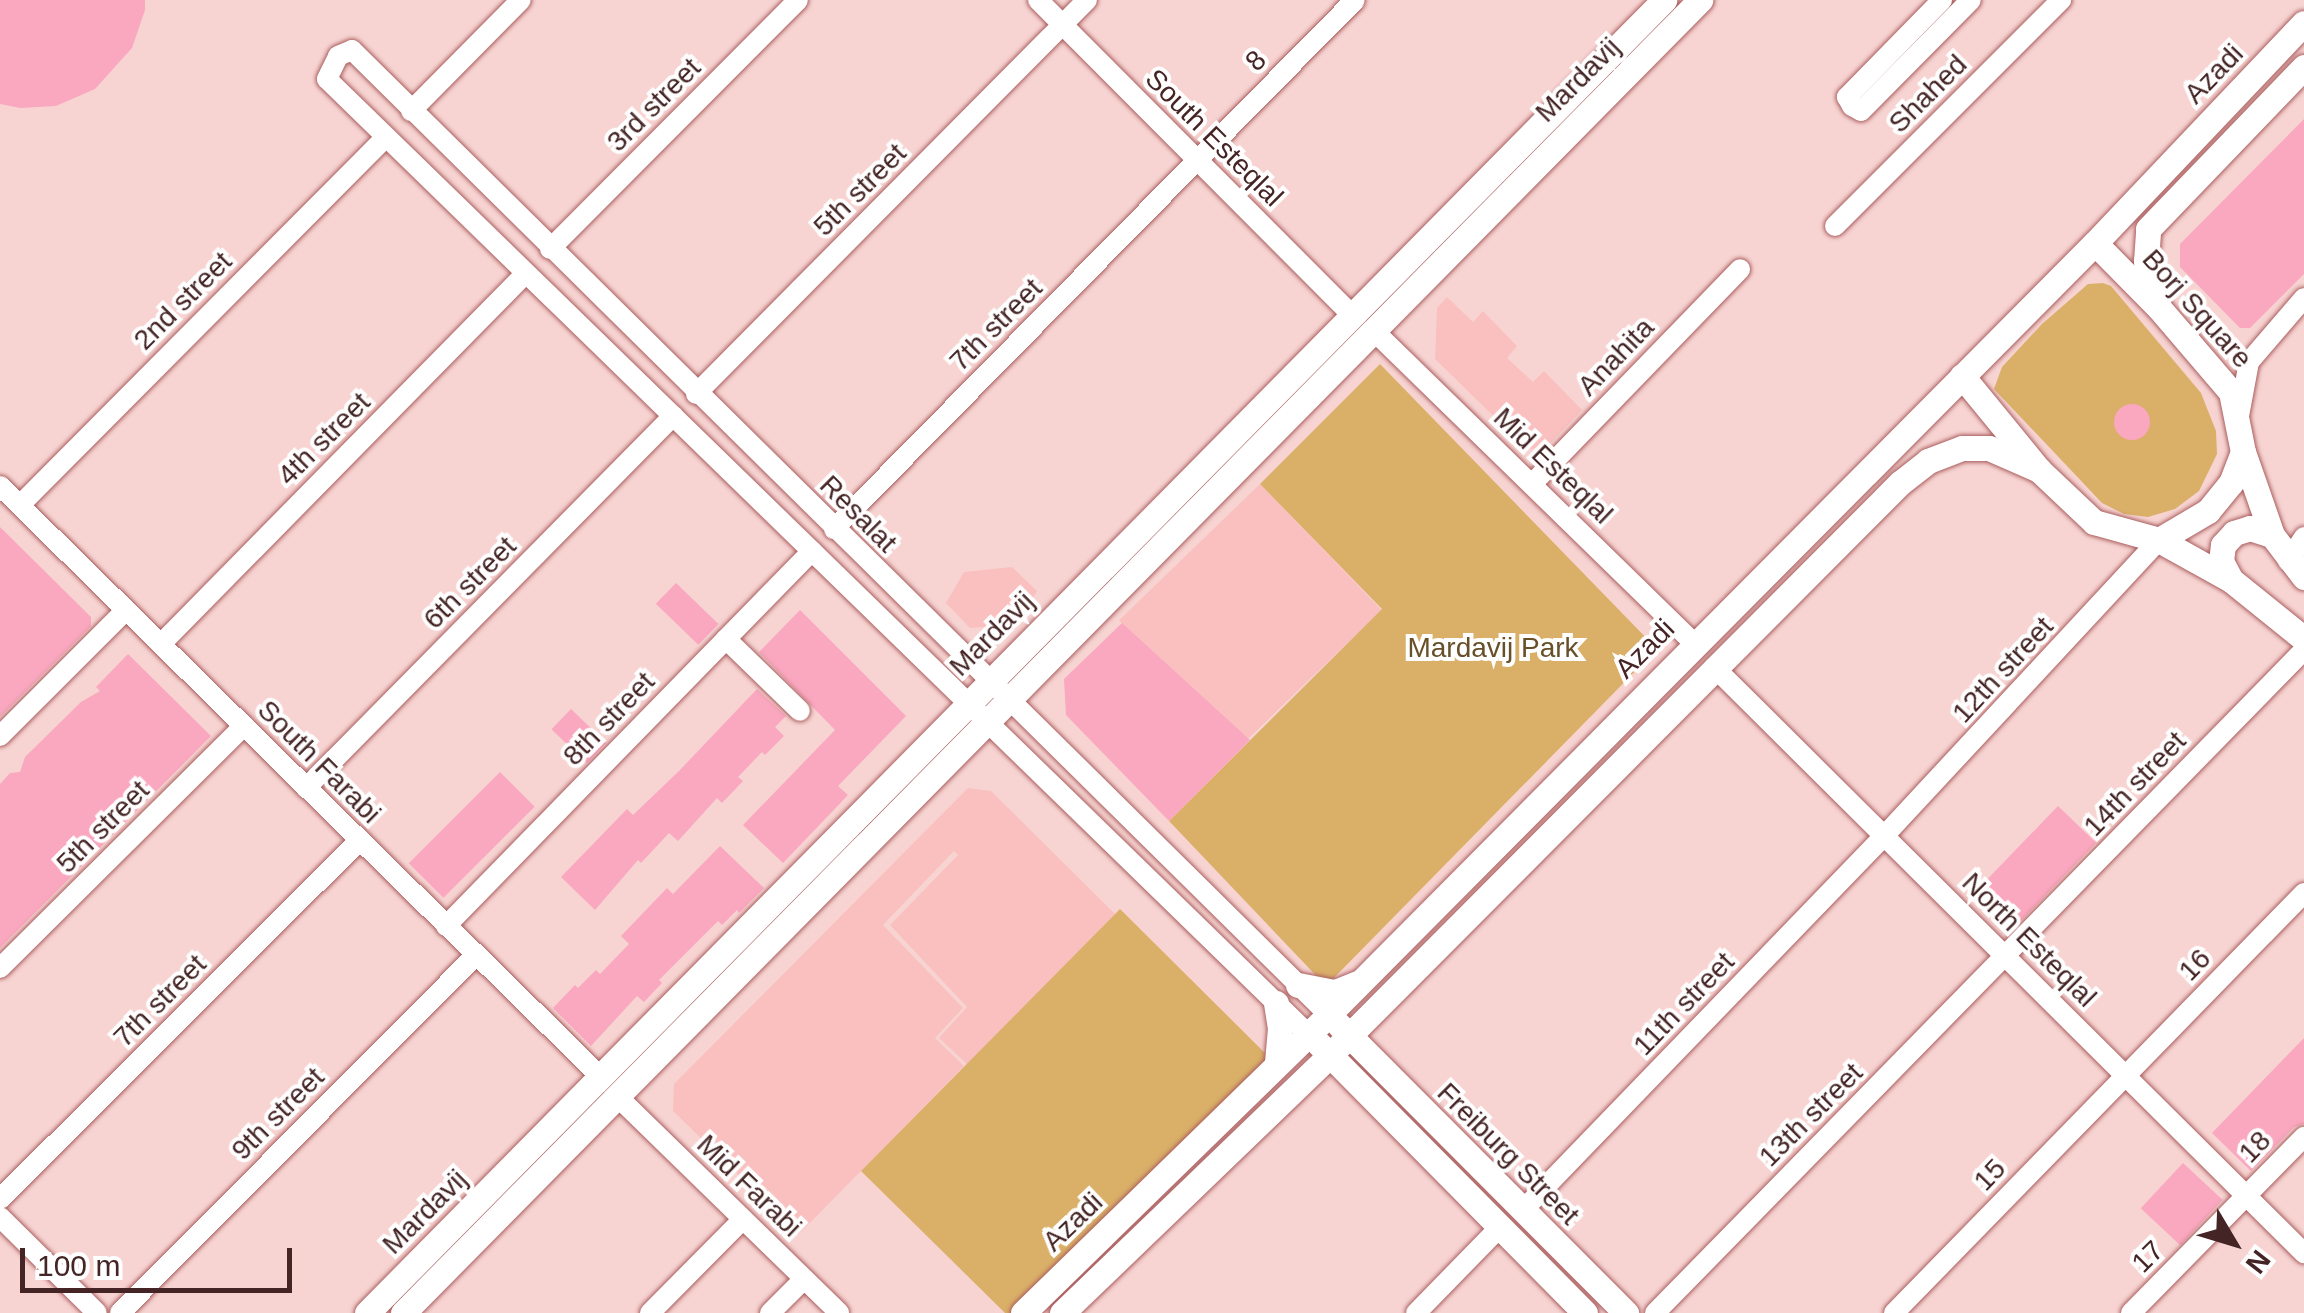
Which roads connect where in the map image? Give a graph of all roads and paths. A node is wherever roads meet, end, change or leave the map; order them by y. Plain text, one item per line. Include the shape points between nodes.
1 (520, 0) edge
2 (798, 0) edge
3 (1038, 0) edge
4 (1087, 0) edge
5 (1355, 0) edge
6 (1664, 0) edge
7 (1700, 0) edge
8 (1942, 0) edge
9 (1970, 0) edge
10 (2060, 0) edge
11 (2304, 23) edge
12 (1063, 24) junction
13 (2304, 67) edge
14 (411, 112) junction
15 (386, 137) junction
16 (1197, 160) junction
17 (1835, 226) dead end
18 (2094, 243) junction
19 (550, 249) junction
20 (1740, 269) dead end
21 (526, 273) junction
22 (2304, 298) edge
23 (2159, 308) junction
24 (1350, 314) junction
25 (1372, 330) junction
26 (1962, 376) junction
27 (696, 394) junction
28 (673, 416) junction
29 (2239, 416) junction
30 (2243, 452) junction
31 (2039, 470) junction
32 (1532, 484) junction
33 (8, 499) edge
34 (834, 528) junction
35 (2272, 535) junction
36 (2304, 537) edge
37 (2159, 540) junction
38 (812, 551) junction
39 (2296, 569) edge
40 (2231, 580) junction
41 (126, 610) junction
42 (726, 639) junction
43 (2304, 639) edge
44 (1694, 642) junction
45 (161, 644) junction
46 (2304, 650) edge
47 (1714, 667) junction
48 (987, 681) junction
49 (1008, 701) junction
50 (966, 703) junction
51 (800, 711) dead end
52 (988, 723) junction
53 (244, 726) junction
54 (0, 736) edge
55 (306, 788) junction
56 (1885, 835) junction
57 (359, 841) junction
58 (2304, 893) edge
59 (446, 926) junction
60 (476, 954) junction
61 (2006, 956) junction
62 (0, 968) edge
63 (1362, 981) junction
64 (1298, 984) junction
65 (1387, 998) junction
66 (1276, 1003) junction
67 (1328, 1014) junction
68 (1308, 1034) junction
69 (1349, 1036) junction
70 (1330, 1055) junction
71 (1376, 1063) junction
72 (1276, 1064) junction
73 (2126, 1076) junction
74 (600, 1077) junction
75 (1303, 1080) junction
76 (1372, 1097) junction
77 (620, 1099) junction
78 (2304, 1137) edge
79 (2246, 1196) junction
80 (0, 1200) edge
81 (1522, 1211) junction
82 (0, 1217) edge
83 (743, 1219) junction
84 (1500, 1227) junction
85 (2304, 1254) edge
86 (804, 1279) junction
87 (96, 1313) edge
88 (120, 1313) edge
89 (367, 1313) edge
90 (403, 1313) edge
91 (650, 1313) edge
92 (770, 1313) edge
93 (840, 1313) edge
94 (1023, 1313) edge
95 (1062, 1313) edge
96 (1416, 1313) edge
97 (1585, 1313) edge
98 (1626, 1313) edge
99 (1655, 1313) edge
100 (1894, 1313) edge
101 (2131, 1313) edge

1 - 14 street
2 - 19 street, 3rd street
3 - 12 street, South Esteqlal
4 - 12 street, 5th street
5 - 16 street, 8
6 - 24 main road, Mardavij
7 - 25 main road, Mardavij
8 - 9 street via 1847,96 1852,106 1861,111
10 - 17 street, Shahed
11 - 18 main road, Azadi
12 - 16 street, South Esteqlal
12 - 27 street, 5th street
13 - 23 main road via 2148,228 2146,261
14 - 15 street, Resalat via 352,50 330,65 327,79
14 - 19 street, Resalat
15 - 21 street
15 - 33 street, 2nd street
16 - 24 street, South Esteqlal
16 - 34 street, 7th street
18 - 23 main road, Borj Square
18 - 26 main road, Azadi
19 - 27 street, Resalat
20 - 32 street, Anahita
21 - 28 street
21 - 45 street, 4th street
22 - 29 street via 2249,362
23 - 29 main road, Borj Square via 2232,392
24 - 48 main road, Mardavij
25 - 32 street, Mid Esteqlal
25 - 49 main road, Mardavij
26 - 31 main road
26 - 44 main road, Azadi
27 - 34 street, Resalat
28 - 38 street
28 - 55 street, 6th street
29 - 30 main road, Borj Square
30 - 35 main road, Borj Square
30 - 37 main road via 2208,511
31 - 37 main road via 2094,522
31 - 47 main road, Azadi via 1989,448 1962,448 1928,461
32 - 44 street, Mid Esteqlal
33 - 41 street, South Farabi
34 - 48 street, Resalat
35 - 39 main road, Borj Square
35 - 40 main road via 2250,528 2223,545 2221,561
36 - 39 street
37 - 40 main road
37 - 56 street, 12th street
38 - 42 street, 8th street
38 - 50 street
40 - 43 main road
41 - 45 street, South Farabi
41 - 54 street
42 - 51 street
42 - 59 street, 8th street
44 - 63 main road, Azadi
45 - 53 street, South Farabi
46 - 61 street, 14th street
47 - 56 street, North Esteqlal
47 - 65 main road, Azadi
48 - 49 street, Resalat
48 - 50 main road, Mardavij
49 - 52 main road, Mardavij
49 - 64 street, Resalat
50 - 52 street
50 - 74 main road, Mardavij
52 - 66 street
52 - 77 main road, Mardavij
53 - 55 street, South Farabi
53 - 62 street, 5th street
55 - 57 street, South Farabi
56 - 61 street, North Esteqlal
56 - 81 street, 11th street
57 - 59 street, South Farabi
57 - 80 street, 7th street
58 - 73 street, 16
59 - 60 street, South Farabi
60 - 74 street, South Farabi
60 - 88 street, 9th street
61 - 73 street, North Esteqlal
61 - 99 street, 13th street
63 - 64 main road via 1335,992
63 - 67 main road, Azadi
64 - 67 street, Resalat
65 - 69 main road, Azadi
65 - 71 main road via 1375,1026
66 - 68 street
66 - 72 main road
67 - 68 main road, Azadi
67 - 69 main road, Freiburg Street
68 - 70 main road, Freiburg Street
68 - 72 main road, Azadi
69 - 70 main road, Azadi
69 - 71 main road, Freiburg Street
70 - 75 main road, Azadi
70 - 76 main road, Freiburg Street
71 - 81 main road, Freiburg Street
72 - 94 main road, Azadi
73 - 79 street, North Esteqlal
73 - 100 street, 15
74 - 89 main road, Mardavij
75 - 76 main road
75 - 95 main road, Azadi
76 - 84 main road, Freiburg Street
77 - 83 street, Mid Farabi
77 - 90 main road, Mardavij
78 - 79 street, 18
79 - 85 street, North Esteqlal
79 - 101 street, 17
81 - 98 main road, Freiburg Street
82 - 87 street
83 - 86 street, Mid Farabi
83 - 91 street
84 - 96 street
84 - 97 main road, Freiburg Street
86 - 92 street
86 - 93 street, Mid Farabi

